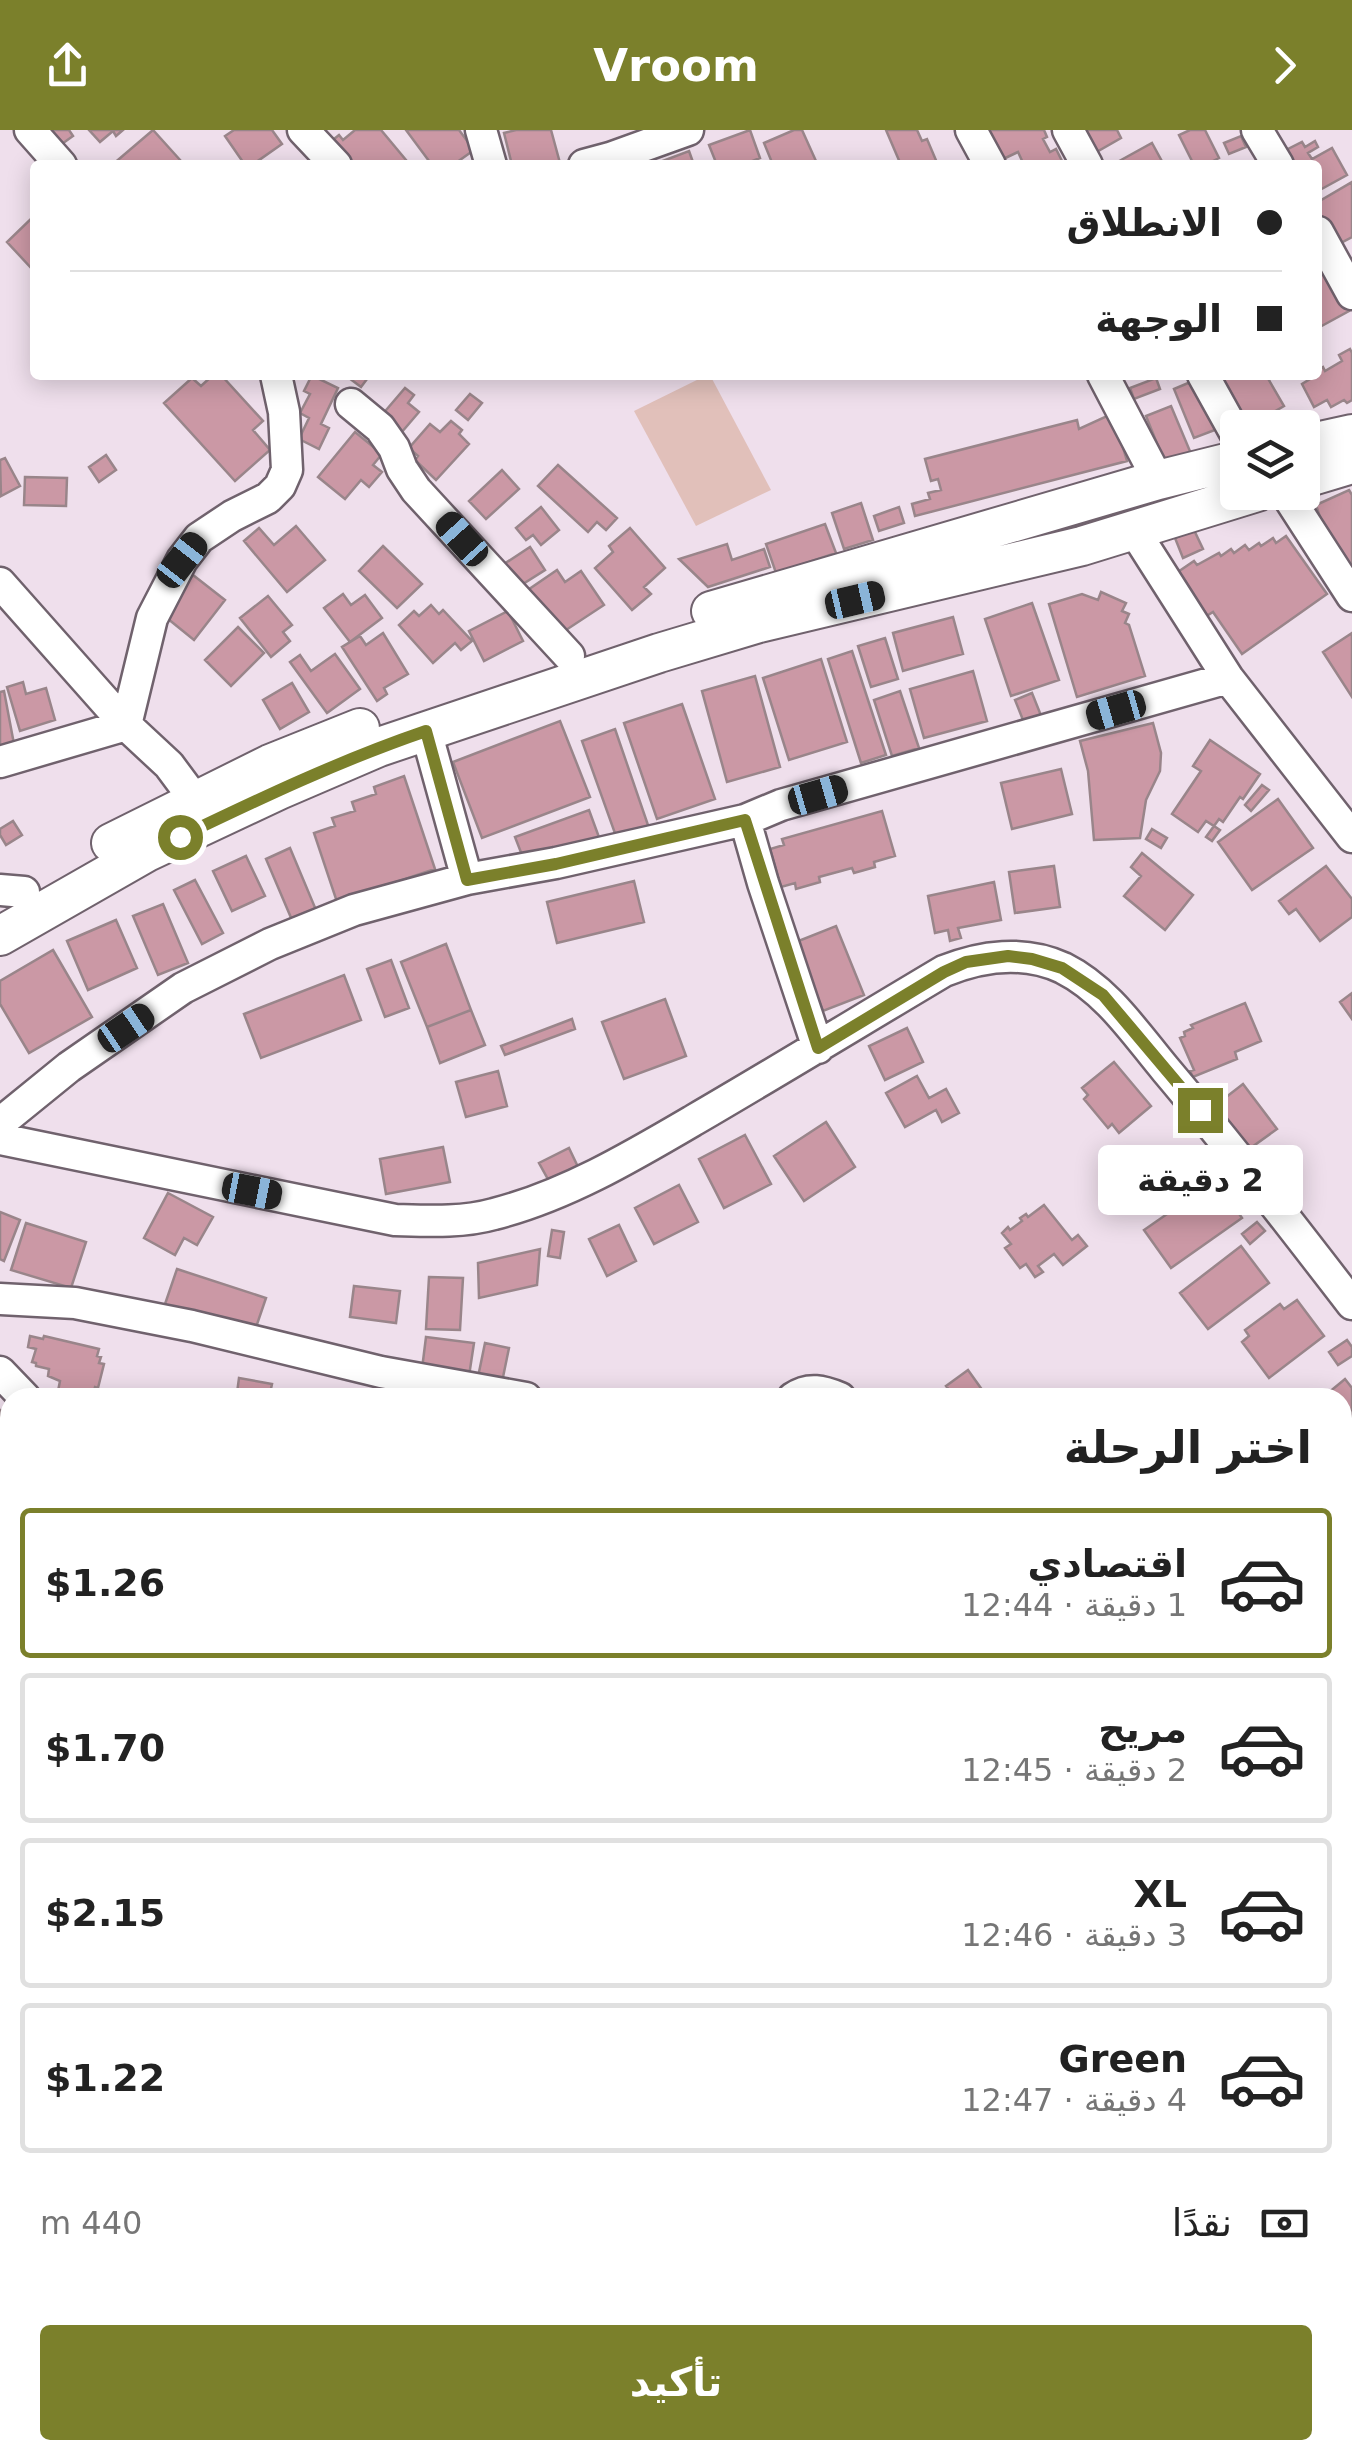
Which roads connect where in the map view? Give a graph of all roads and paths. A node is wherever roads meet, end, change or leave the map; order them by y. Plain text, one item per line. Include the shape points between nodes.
1 (30, 130) edge
2 (303, 130) edge
3 (481, 130) edge
4 (688, 130) edge
5 (970, 130) edge
6 (1068, 130) edge
7 (1257, 130) edge
8 (57, 160) edge
9 (331, 160) edge
10 (490, 160) edge
11 (603, 160) edge
12 (987, 160) edge
13 (1084, 160) edge
14 (1275, 160) edge
15 (1322, 239) edge
16 (1352, 294) edge
17 (277, 380) edge
18 (1106, 380) edge
19 (1206, 380) edge
20 (351, 404) dead end
21 (1222, 410) edge
22 (1352, 434) edge
23 (1320, 442) edge
24 (1220, 464) edge
25 (1352, 464) edge
26 (1320, 474) edge
27 (1166, 477) junction
28 (1220, 503) edge
29 (1069, 505) junction
30 (1297, 510) edge
31 (1182, 515) junction
32 (1134, 532) junction
33 (1082, 546) junction
34 (0, 584) edge
35 (1352, 596) edge
36 (569, 656) junction
37 (1228, 678) junction
38 (126, 725) junction
39 (426, 731) junction
40 (0, 762) edge
41 (195, 800) junction
42 (745, 820) junction
43 (1352, 837) edge
44 (467, 880) junction
45 (8, 896) edge
46 (0, 936) edge
47 (818, 1048) junction
48 (0, 1123) edge
49 (0, 1139) edge
50 (0, 1299) edge
51 (1352, 1304) edge
52 (470, 1388) edge

1 - 8 street
2 - 9 street
3 - 10 street
4 - 11 street
5 - 12 street
6 - 13 street
7 - 14 street
15 - 16 street
17 - 38 street via 288,470 268,498 199,538 182,560 152,618
18 - 27 street
19 - 21 street
20 - 36 street via 380,428 416,490
22 - 23 main road
24 - 27 main road
25 - 26 main road
27 - 29 main road
27 - 31 main road via 1179,484
28 - 31 main road
29 - 33 main road
29 - 36 main road
30 - 35 street
31 - 32 main road
32 - 33 main road
32 - 37 street
33 - 39 main road via 759,623
34 - 38 street
36 - 41 main road via 399,713
37 - 42 street
37 - 43 street
38 - 40 street
38 - 41 street
39 - 44 street
39 - 46 main road via 164,844
41 - 45 main road
42 - 44 street
42 - 47 street
44 - 48 street via 354,910 183,988
47 - 49 street via 622,1162 535,1202 447,1221 396,1220
47 - 51 street via 966,962 1008,956 1062,968 1103,995
50 - 52 street via 75,1303

